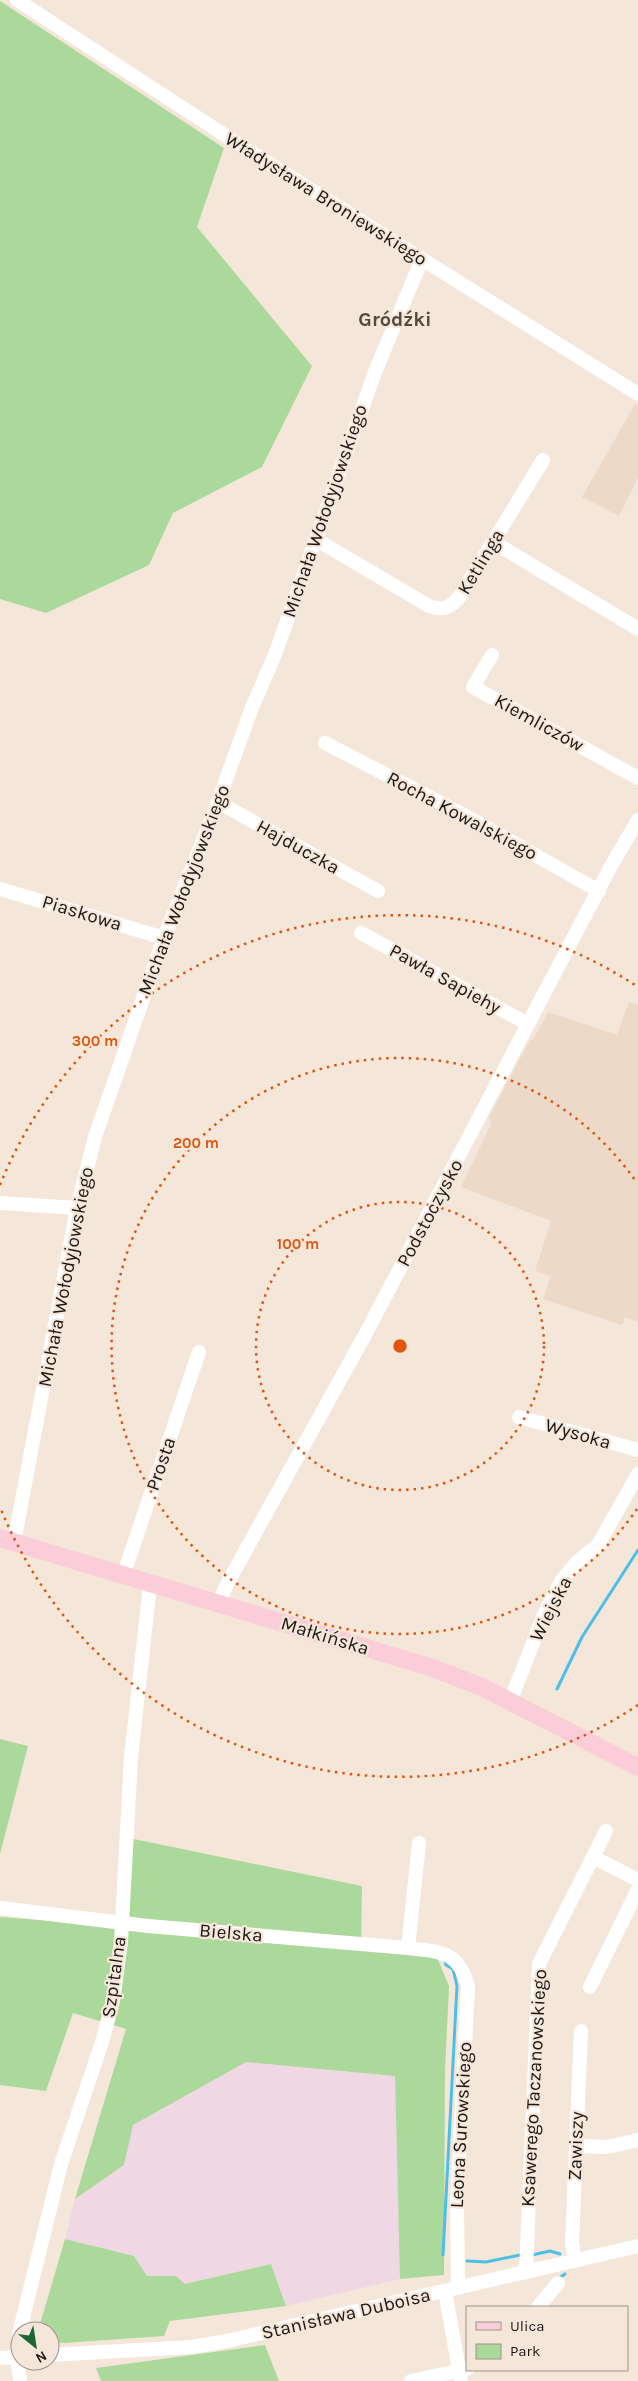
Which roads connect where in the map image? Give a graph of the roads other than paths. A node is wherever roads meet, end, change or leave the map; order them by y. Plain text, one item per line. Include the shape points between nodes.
1 (17, 0) edge
2 (422, 259) junction
3 (638, 394) edge
4 (542, 460) dead end
5 (315, 539) junction
6 (493, 542) junction
7 (638, 629) edge
8 (492, 655) dead end
9 (325, 743) dead end
10 (638, 778) edge
11 (218, 802) junction
12 (638, 820) edge
13 (0, 889) edge
14 (378, 891) dead end
15 (598, 891) junction
16 (361, 933) dead end
17 (164, 938) junction
18 (528, 1024) junction
19 (0, 1203) edge
20 (77, 1208) junction
21 (199, 1352) dead end
22 (519, 1417) dead end
23 (638, 1450) edge
24 (638, 1474) edge
25 (7, 1540) edge
26 (123, 1576) junction
27 (150, 1585) junction
28 (218, 1604) junction
29 (510, 1702) junction
30 (637, 1765) edge
31 (606, 1830) dead end
32 (418, 1843) dead end
33 (593, 1857) junction
34 (638, 1880) edge
35 (638, 1889) edge
36 (0, 1908) edge
37 (122, 1923) junction
38 (408, 1948) junction
39 (459, 1964) joint
40 (590, 1987) dead end
41 (581, 2031) dead end
42 (638, 2140) edge
43 (576, 2146) junction
44 (638, 2246) edge
45 (575, 2260) junction
46 (526, 2272) junction
47 (558, 2283) dead end
48 (452, 2289) junction
49 (539, 2306) edge
50 (22, 2321) edge
51 (60, 2354) edge
52 (463, 2374) edge
53 (411, 2381) edge

1 - 2 street, Władysława Broniewskiego via 248,152
2 - 3 street, Władysława Broniewskiego
2 - 5 street, Michała Wołodyjowskiego via 375,372
4 - 6 street, Ketlinga
5 - 6 street, Ketlinga via 437,609 454,604
5 - 11 street, Michała Wołodyjowskiego via 276,652
6 - 7 street
8 - 10 street, Kiemliczów via 473,687
9 - 15 street, Rocha Kowalskiego via 466,816
11 - 14 street, Hajduczka
11 - 17 street, Michała Wołodyjowskiego
12 - 15 street, Podstoczysko
13 - 17 street, Piaskowa
15 - 18 street, Podstoczysko
16 - 18 street, Pawła Sapiehy
17 - 20 street, Michała Wołodyjowskiego via 95,1137
18 - 28 street, Podstoczysko via 366,1333
19 - 20 street
20 - 25 street, Michała Wołodyjowskiego
21 - 26 street, Prosta
22 - 23 street, Wysoka
24 - 29 street, Wiejska via 598,1545 562,1580 543,1617
25 - 26 main road, Małkińska
26 - 27 main road, Małkińska
27 - 28 main road, Małkińska
27 - 37 street, Szpitalna via 131,1757
28 - 29 main road, Małkińska via 433,1668
29 - 30 main road, Małkińska
31 - 33 street, Ksawerego Taczanowskiego
32 - 38 street
33 - 34 street
33 - 46 street, Ksawerego Taczanowskiego via 539,1964
35 - 40 street
36 - 37 street, Bielska
37 - 38 street, Bielska
37 - 50 street, Szpitalna via 108,2022 59,2173
38 - 39 street, Bielska via 444,1952
39 - 48 street, Leona Surowskiego via 468,1986
41 - 43 street, Zawiszy
42 - 43 street via 607,2148
43 - 45 street, Zawiszy via 572,2243
44 - 45 street, Stanisława Duboisa
45 - 46 street, Stanisława Duboisa
46 - 48 street, Stanisława Duboisa
47 - 49 street
48 - 51 street, Stanisława Duboisa via 226,2342
48 - 52 street, Leona Surowskiego
52 - 53 street

